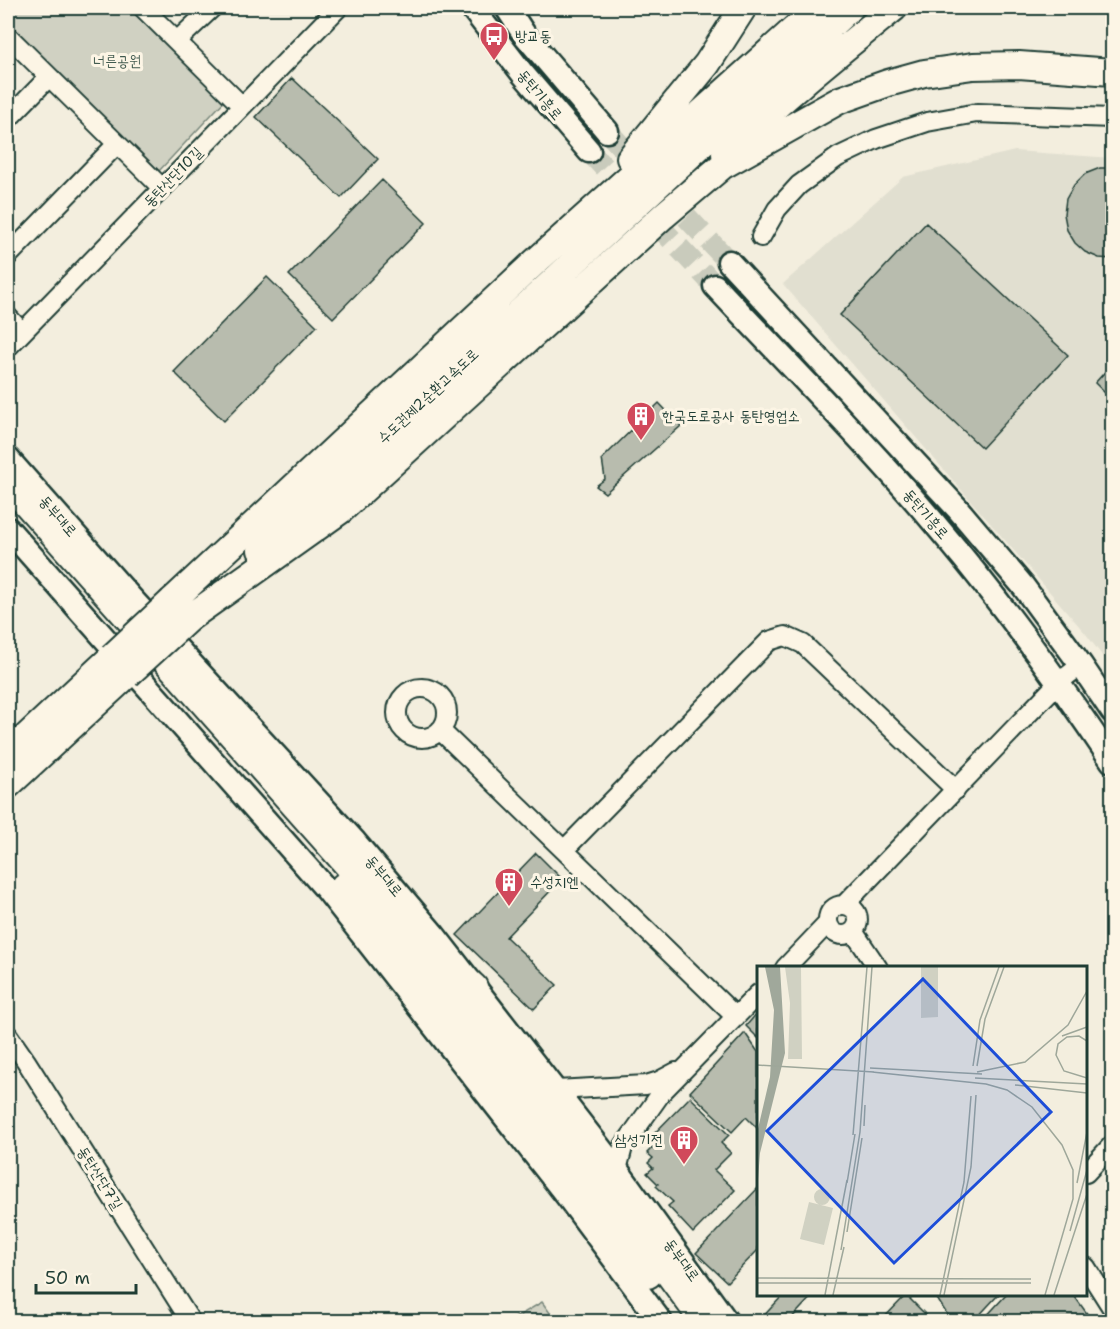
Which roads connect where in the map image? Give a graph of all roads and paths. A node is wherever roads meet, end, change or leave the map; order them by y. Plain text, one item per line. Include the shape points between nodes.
1 (143, 8) edge
2 (212, 8) edge
3 (338, 8) edge
4 (472, 8) edge
5 (507, 8) edge
6 (743, 8) edge
7 (818, 8) edge
8 (850, 8) edge
9 (894, 8) edge
10 (8, 36) edge
11 (177, 41) junction
12 (1113, 72) edge
13 (49, 77) junction
14 (242, 106) junction
15 (1113, 118) edge
16 (8, 119) edge
17 (607, 131) tunnel mouth
18 (117, 144) junction
19 (589, 151) tunnel mouth
20 (162, 189) junction
21 (663, 216) junction
22 (761, 237) dead end
23 (8, 256) edge
24 (729, 262) tunnel mouth
25 (534, 263) junction
26 (715, 286) tunnel mouth
27 (8, 317) edge
28 (22, 332) junction
29 (8, 347) edge
30 (8, 459) edge
31 (8, 483) edge
32 (8, 506) edge
33 (8, 528) edge
34 (181, 610) junction
35 (1081, 665) junction
36 (119, 666) junction
37 (1059, 682) junction
38 (1113, 711) edge
39 (440, 730) dead end
40 (8, 754) edge
41 (1113, 761) edge
42 (8, 785) edge
43 (956, 790) junction
44 (564, 850) junction
45 (845, 904) junction
46 (364, 910) junction
47 (399, 924) junction
48 (827, 924) junction
49 (853, 931) junction
50 (786, 966) edge
51 (877, 966) edge
52 (474, 987) junction
53 (757, 996) edge
54 (736, 1017) junction
55 (8, 1035) edge
56 (688, 1066) junction
57 (556, 1090) junction
58 (1113, 1145) edge
59 (617, 1170) junction
60 (1087, 1172) edge
61 (567, 1196) junction
62 (1087, 1269) edge
63 (1113, 1308) edge
64 (191, 1322) edge
65 (661, 1322) edge
66 (684, 1322) edge
67 (704, 1322) edge
68 (727, 1322) edge

1 - 11 street
2 - 11 street
3 - 14 street, 동탄산단10길
4 - 19 main road, 동탄기흥로
5 - 17 main road, 동탄기흥로 via 524,34
6 - 25 highway via 707,64 663,120
7 - 25 highway, 수도권제2순환고속도로
8 - 34 highway, 수도권제2순환고속도로
9 - 21 highway via 762,118
10 - 13 street
11 - 14 street
12 - 21 highway via 973,66 888,83 840,100 722,166
13 - 16 street
13 - 18 street
14 - 20 street, 동탄산단10길
15 - 22 street via 977,113 927,122 876,139 838,156 799,185 777,209
18 - 20 street
18 - 23 street
20 - 28 street, 동탄산단10길
21 - 34 highway via 341,510
24 - 35 main road, 동탄기흥로 via 957,508 1023,586
25 - 34 highway, 수도권제2순환고속도로
26 - 37 main road, 동탄기흥로 via 940,529
27 - 28 street
28 - 29 street, 동탄산단10길
30 - 52 main road, 동부대로 via 355,842
31 - 47 highway, 동부대로
32 - 46 highway, 동부대로 via 315,849
33 - 61 main road via 327,890
34 - 36 highway, 수도권제2순환고속도로, bridge
35 - 37 street
35 - 38 main road, 동탄기흥로
36 - 40 highway, 수도권제2순환고속도로
36 - 42 highway, 수도권제2순환고속도로
37 - 41 main road, 동탄기흥로
37 - 43 street
39 - 44 street
43 - 44 street via 803,644 785,636 769,641
43 - 45 street
44 - 54 street
45 - 48 street via 831,909
45 - 49 street via 854,909 858,918
46 - 61 highway via 438,1026 519,1125
46 - 66 highway, 동부대로
47 - 52 highway
47 - 67 highway, 동부대로 via 569,1138
48 - 49 street via 838,935
48 - 50 street
49 - 51 street
52 - 57 main road, 동부대로
53 - 54 street
54 - 56 street
55 - 64 street, 동탄산단7길
56 - 57 street via 646,1085
56 - 59 street via 639,1123 623,1147
57 - 59 main road, 동부대로
58 - 60 street
59 - 68 main road, 동부대로
61 - 65 main road
62 - 63 street

